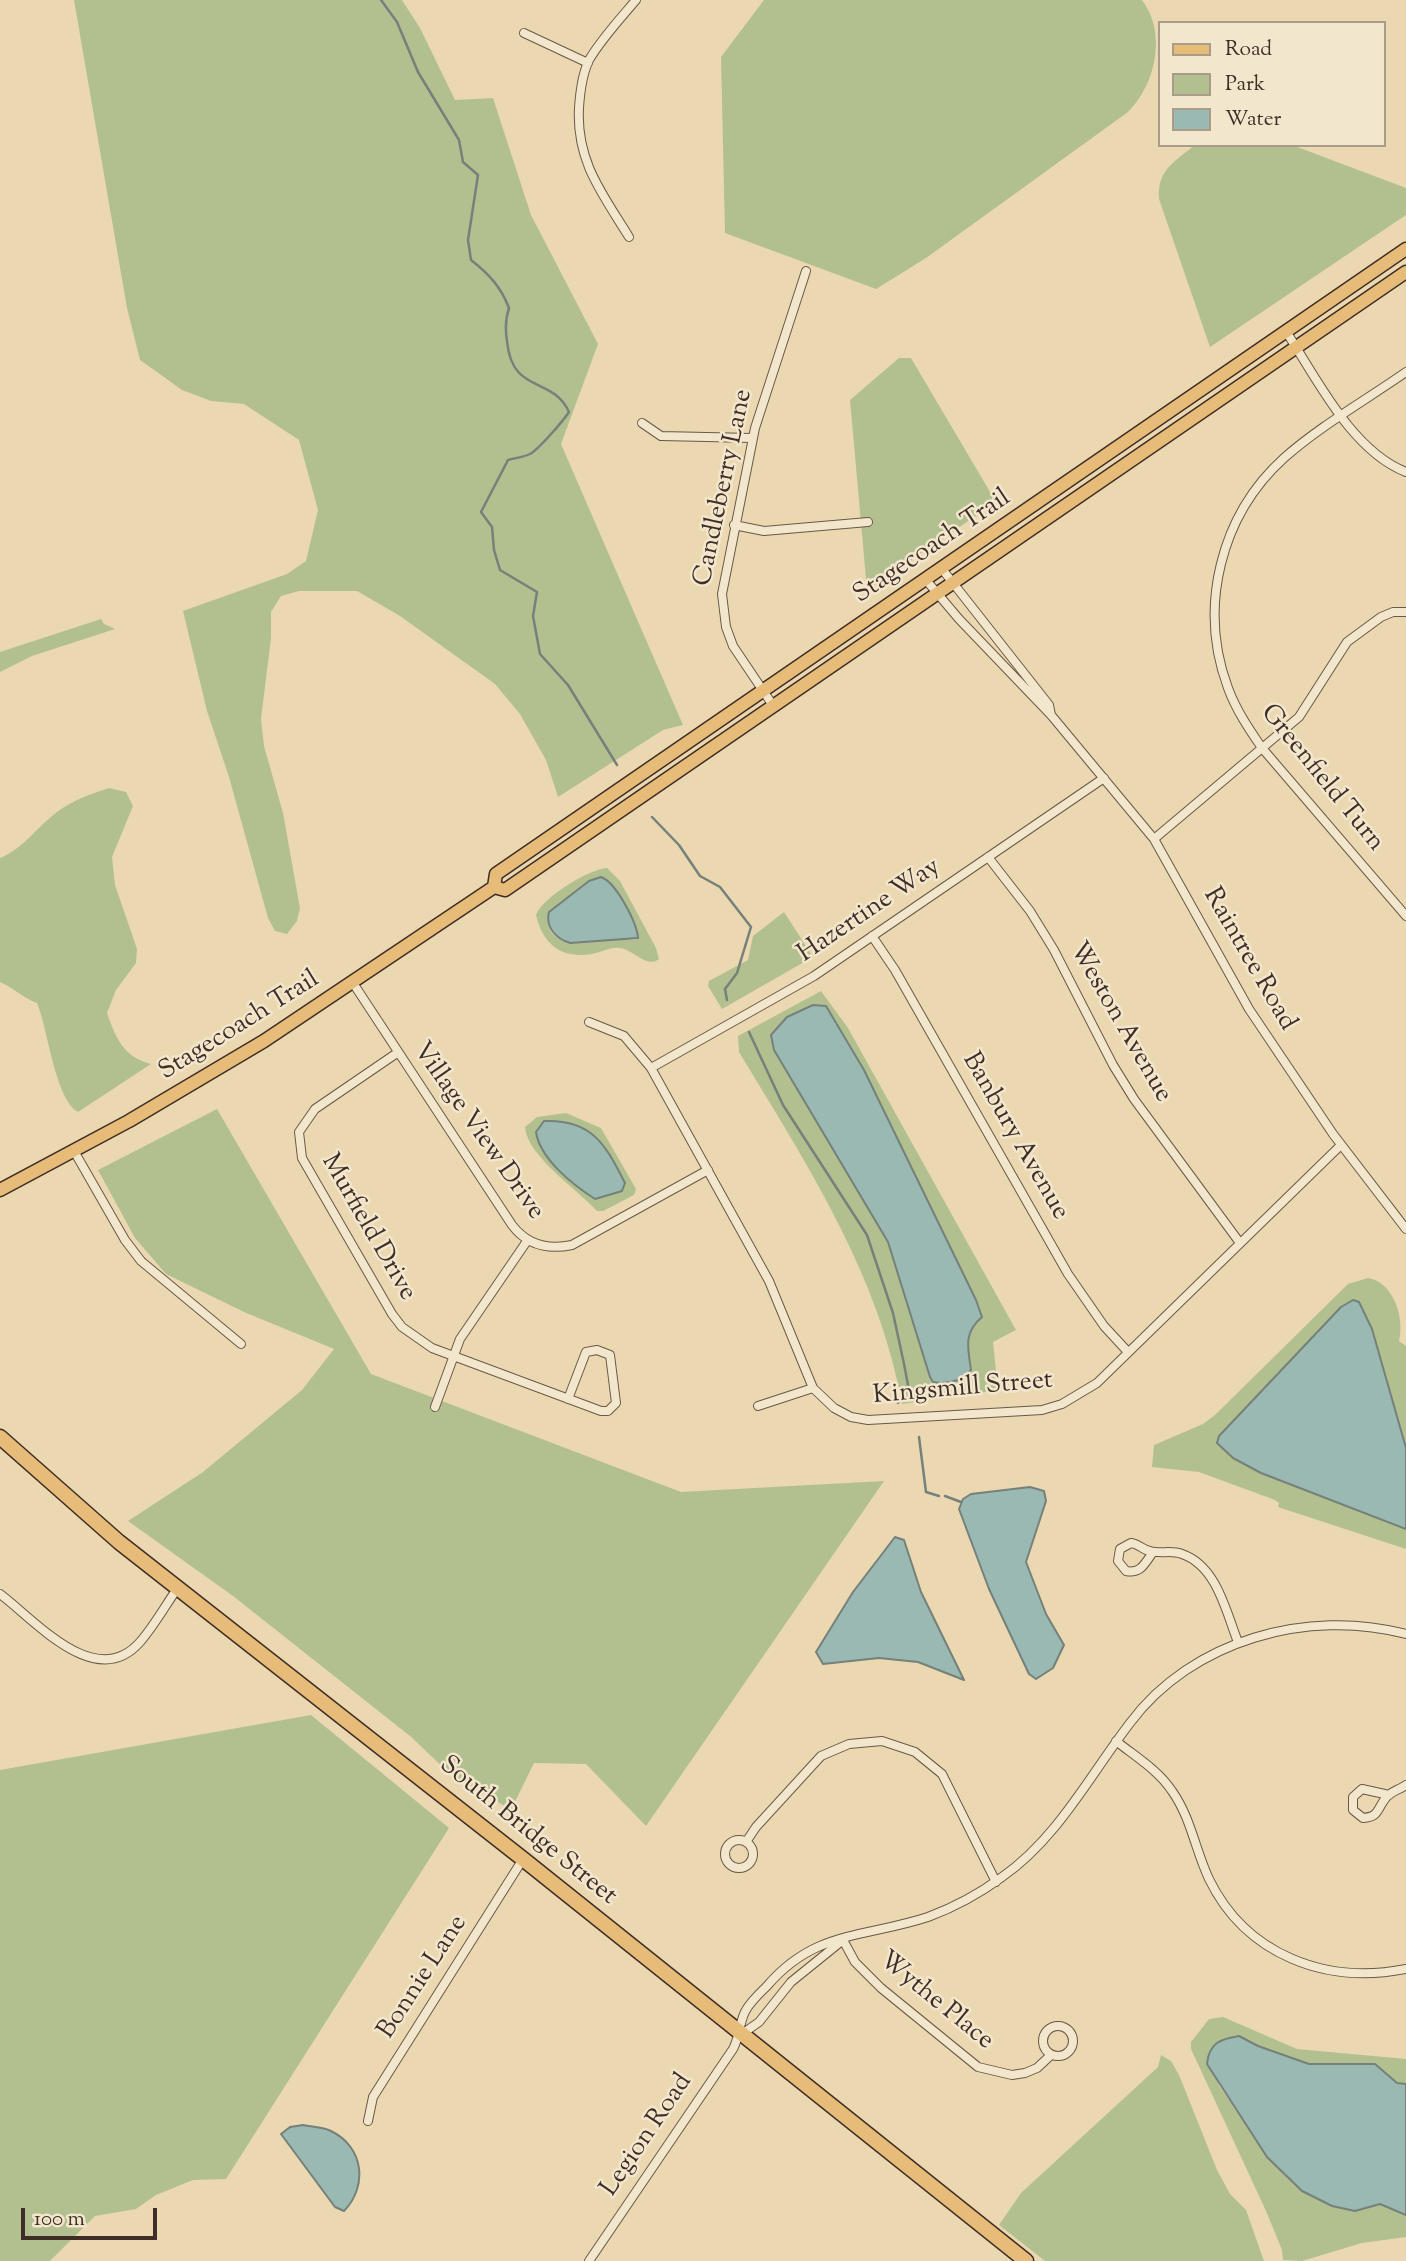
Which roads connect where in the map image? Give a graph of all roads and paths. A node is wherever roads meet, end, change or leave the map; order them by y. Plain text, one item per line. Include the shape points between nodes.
1 (636, 0) edge
2 (524, 33) dead end
3 (588, 63) junction
4 (629, 237) dead end
5 (1406, 249) edge
6 (806, 271) dead end
7 (1406, 272) edge
8 (1286, 332) junction
9 (1297, 348) junction
10 (1406, 372) edge
11 (1343, 416) junction
12 (642, 423) dead end
13 (752, 438) junction
14 (1406, 472) edge
15 (868, 522) dead end
16 (734, 525) junction
17 (942, 569) junction
18 (926, 580) junction
19 (953, 585) junction
20 (937, 595) junction
21 (1406, 612) edge
22 (763, 692) junction
23 (774, 707) junction
24 (1051, 715) junction
25 (1262, 748) junction
26 (1104, 778) junction
27 (1154, 839) junction
28 (988, 857) junction
29 (494, 887) junction
30 (1406, 916) edge
31 (872, 936) junction
32 (353, 983) junction
33 (590, 1022) dead end
34 (397, 1053) junction
35 (651, 1068) junction
36 (1341, 1145) junction
37 (74, 1151) junction
38 (708, 1170) junction
39 (0, 1190) edge
40 (1406, 1229) edge
41 (527, 1241) junction
42 (1240, 1243) junction
43 (241, 1344) dead end
44 (1128, 1352) junction
45 (452, 1357) junction
46 (813, 1388) junction
47 (568, 1398) junction
48 (758, 1406) dead end
49 (435, 1407) dead end
50 (0, 1437) edge
51 (1153, 1552) junction
52 (177, 1589) junction
53 (0, 1594) edge
54 (1406, 1634) edge
55 (1238, 1642) junction
56 (1116, 1741) junction
57 (1406, 1785) edge
58 (1389, 1795) junction
59 (746, 1842) dead end
60 (523, 1859) junction
61 (996, 1882) junction
62 (843, 1940) junction
63 (1406, 1969) edge
64 (741, 2034) junction
65 (1051, 2055) dead end
66 (368, 2121) dead end
67 (589, 2261) edge
68 (1026, 2261) edge

1 - 3 street
2 - 3 street
3 - 4 street via 578,128 583,156
5 - 8 main road, Stagecoach Trail
6 - 13 street, Candleberry Lane
7 - 9 main road, Stagecoach Trail
8 - 9 street
8 - 17 main road, Stagecoach Trail
9 - 11 street
9 - 19 main road, Stagecoach Trail
10 - 11 street, Greenfield Turn
11 - 14 street via 1370,450
11 - 25 street, Greenfield Turn via 1297,447 1264,478 1237,518 1218,570 1220,659 1242,719
12 - 13 street via 661,436
13 - 16 street, Candleberry Lane
15 - 16 street via 764,531
16 - 22 street, Candleberry Lane via 722,594 726,626
17 - 18 main road, Stagecoach Trail
17 - 19 street, Raintree Road
18 - 20 street, Raintree Road
18 - 22 main road, Stagecoach Trail
19 - 20 main road, Stagecoach Trail
19 - 24 street, Raintree Road via 1049,705
20 - 23 main road, Stagecoach Trail
20 - 24 street, Raintree Road
21 - 25 street via 1381,617 1347,642 1299,717
22 - 23 street, Candleberry Lane
22 - 29 main road, Stagecoach Trail via 496,874
23 - 29 main road, Stagecoach Trail via 505,890
24 - 26 street, Raintree Road
25 - 27 street
25 - 30 street, Greenfield Turn
26 - 27 street, Raintree Road
26 - 28 street, Hazertine Way
27 - 36 street, Raintree Road via 1237,991
28 - 31 street, Hazertine Way
28 - 42 street, Weston Avenue via 1049,941 1135,1099
29 - 32 main road, Stagecoach Trail
31 - 35 street, Hazertine Way via 803,983
31 - 44 street, Banbury Avenue via 1068,1274
32 - 34 street, Village View Drive
32 - 37 main road, Stagecoach Trail via 177,1094
33 - 35 street, Kingsmill Street via 624,1036
34 - 41 street, Village View Drive
34 - 45 street, Murfield Drive via 315,1109 299,1132 298,1145 402,1327
35 - 38 street, Kingsmill Street
36 - 40 street, Raintree Road
36 - 42 street, Kingsmill Street
37 - 39 main road, Stagecoach Trail
37 - 43 street via 141,1261
38 - 41 street, Village View Drive via 572,1245 550,1247
38 - 46 street, Kingsmill Street via 769,1281
41 - 45 street
42 - 44 street, Kingsmill Street
44 - 46 street, Kingsmill Street via 1079,1396 1042,1410 869,1420 834,1408
45 - 47 street
45 - 49 street
46 - 48 street
47 - 47 street via 601,1411 614,1408 610,1355 586,1352
50 - 52 highway, South Bridge Street
51 - 51 street via 1129,1543 1120,1549 1118,1561 1126,1571 1134,1572
51 - 55 street via 1180,1553 1208,1572
52 - 53 street via 139,1643 106,1660 71,1649
52 - 60 highway, South Bridge Street
54 - 55 street via 1322,1626
55 - 56 street via 1170,1683
56 - 61 street via 1044,1839
56 - 63 street via 1171,1790 1190,1823 1202,1864 1220,1900 1251,1934 1299,1962 1339,1973
57 - 58 street
58 - 58 street via 1362,1789 1353,1797 1353,1810 1359,1816 1372,1817
59 - 61 street via 821,1756 849,1744 882,1741 915,1752 942,1774
60 - 64 highway, South Bridge Street
60 - 66 street, Bonnie Lane via 373,2096
61 - 62 street via 928,1917
62 - 64 street via 791,1982 759,2022
62 - 64 street via 825,1942 790,1963 745,2011
62 - 65 street, Wythe Place via 855,1962 880,1988 978,2067 1012,2075 1025,2073
64 - 67 street, Legion Road
64 - 68 highway, South Bridge Street

